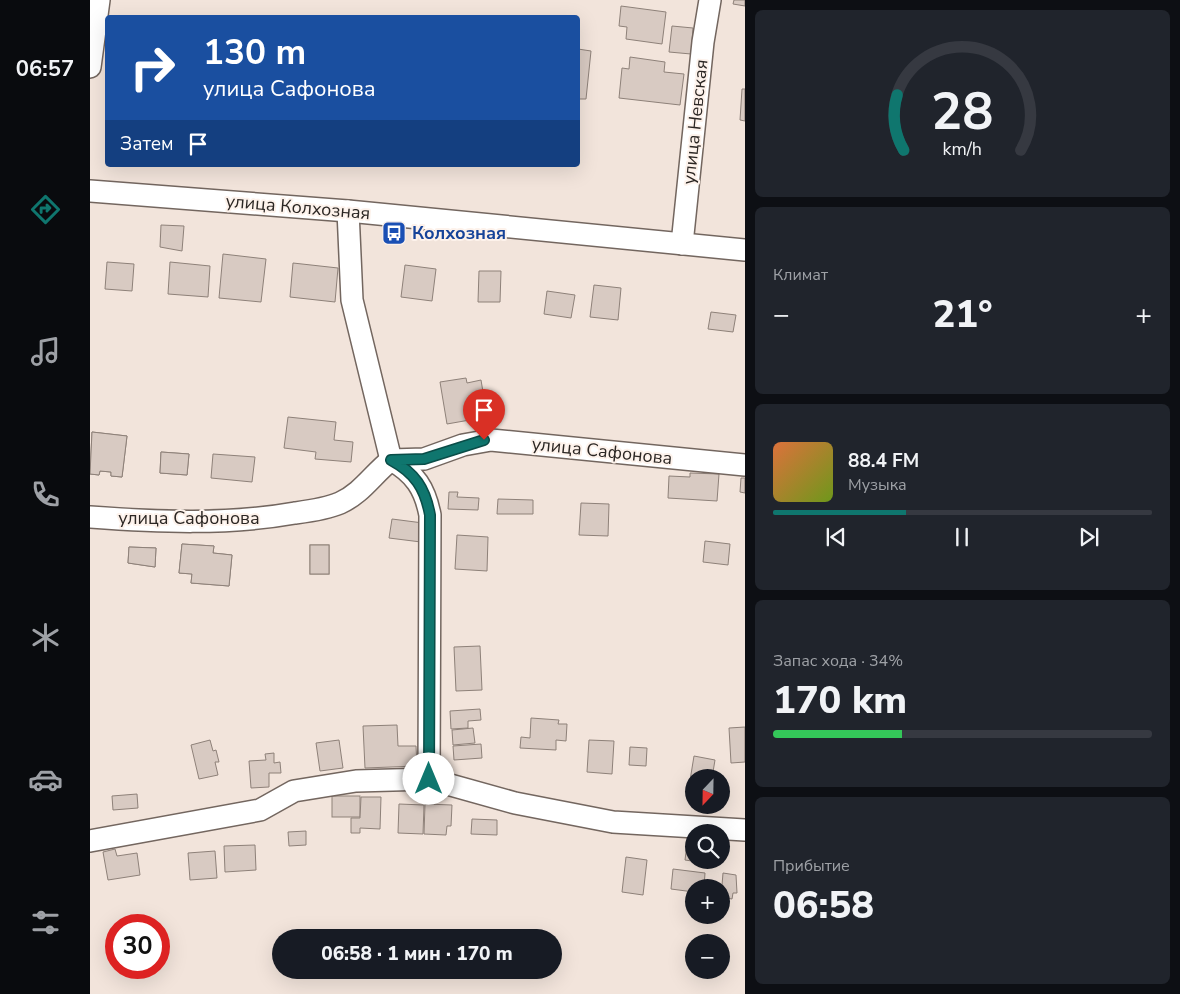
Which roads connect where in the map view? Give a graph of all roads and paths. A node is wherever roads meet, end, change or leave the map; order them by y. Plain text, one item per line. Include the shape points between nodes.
1 (99, 0) edge
2 (710, 0) edge
3 (90, 67) edge
4 (90, 191) edge
5 (348, 211) junction
6 (682, 244) junction
7 (745, 250) edge
8 (391, 460) junction
9 (745, 465) edge
10 (90, 517) edge
11 (429, 779) junction
12 (745, 830) edge
13 (90, 842) edge

1 - 3 street
2 - 6 street, улица Невская
4 - 5 street, улица Колхозная
5 - 6 street, улица Колхозная
5 - 8 street via 352,300
6 - 7 street, улица Колхозная
8 - 9 street, улица Сафонова via 424,459 463,445 492,440
8 - 10 street, улица Сафонова via 355,495 339,504 313,510 258,519 210,521
8 - 11 street via 406,468 423,488 430,515
11 - 12 street via 515,803 612,822
11 - 13 street via 356,781 294,792 260,810

